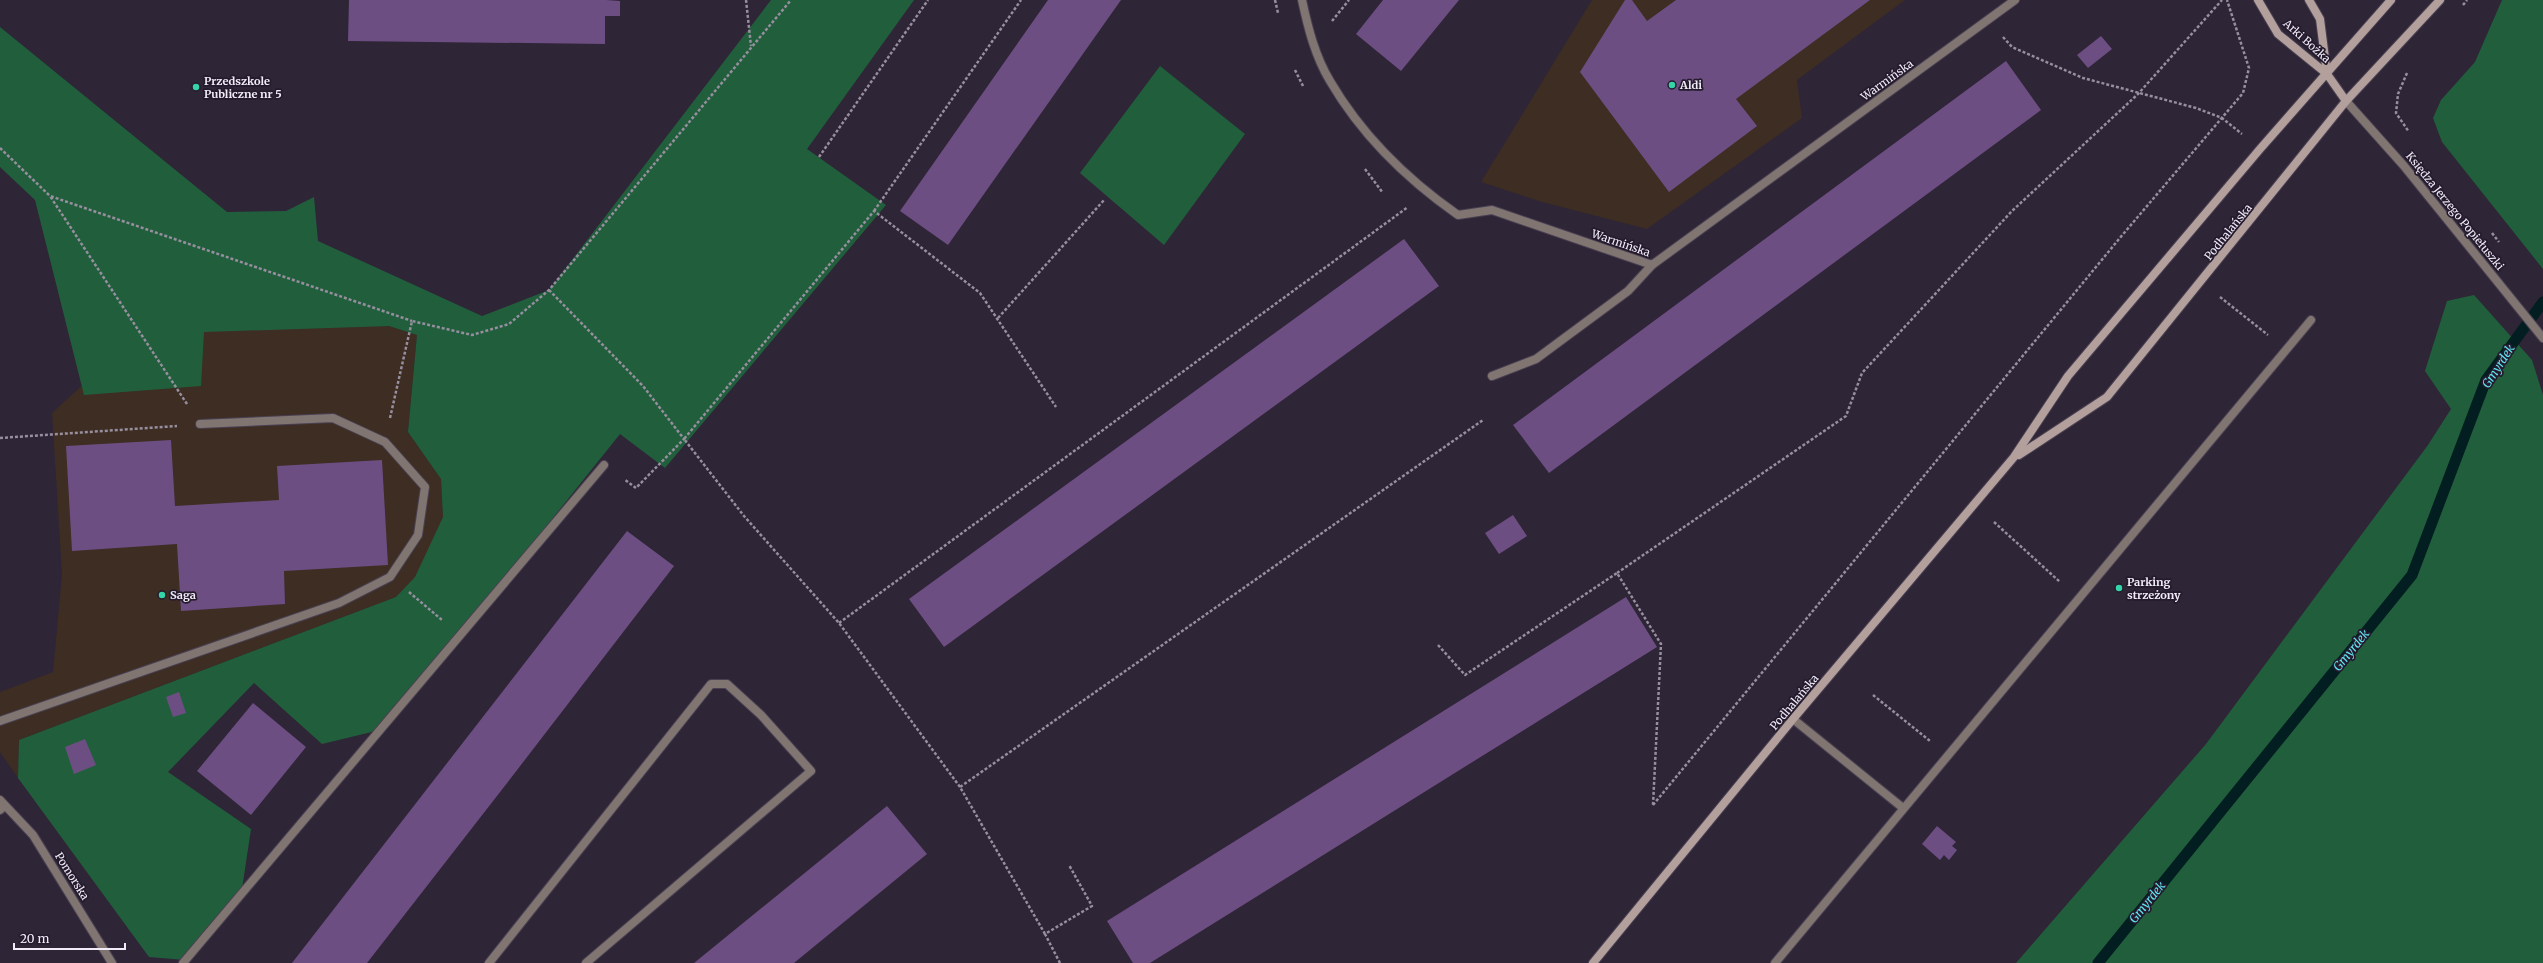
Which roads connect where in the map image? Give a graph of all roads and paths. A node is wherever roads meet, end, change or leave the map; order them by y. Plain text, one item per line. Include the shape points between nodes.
1 (746, 0) edge
2 (791, 0) edge
3 (928, 0) edge
4 (1021, 0) edge
5 (1302, 0) edge
6 (1349, 0) edge
7 (2015, 0) edge
8 (2222, 0) edge
9 (2227, 0) edge
10 (2258, 0) edge
11 (2309, 0) edge
12 (2391, 0) edge
13 (2440, 0) edge
14 (1988, 20) junction
15 (1327, 27) dead end
16 (751, 47) junction
17 (2410, 69) dead end
18 (2327, 74) junction
19 (2138, 94) junction
20 (2346, 101) junction
21 (2222, 118) junction
22 (2412, 138) dead end
23 (0, 148) edge
24 (819, 157) dead end
25 (1426, 193) junction
26 (50, 196) junction
27 (1105, 199) dead end
28 (874, 211) junction
29 (1652, 265) junction
30 (549, 290) junction
31 (2220, 297) dead end
32 (998, 318) junction
33 (2311, 320) dead end
34 (412, 321) junction
35 (2543, 338) edge
36 (2285, 350) junction
37 (1492, 376) dead end
38 (1056, 407) dead end
39 (1483, 420) dead end
40 (200, 424) junction
41 (0, 438) edge
42 (684, 439) junction
43 (385, 442) junction
44 (2014, 457) junction
45 (604, 465) joint
46 (1994, 522) dead end
47 (1616, 573) junction
48 (390, 577) junction
49 (2078, 599) junction
50 (839, 623) junction
51 (461, 635) junction
52 (1438, 645) dead end
53 (1873, 695) dead end
54 (1793, 719) junction
55 (0, 721) edge
56 (1948, 755) junction
57 (960, 787) junction
58 (2, 805) edge
59 (1903, 808) junction
60 (1069, 864) dead end
61 (1045, 934) junction
62 (112, 963) edge
63 (183, 963) edge
64 (489, 963) edge
65 (586, 963) edge
66 (1060, 963) edge
67 (1593, 963) edge
68 (1775, 963) edge

1 - 16 path
2 - 16 path
3 - 24 path
4 - 28 path
5 - 25 street, Warmińska via 1313,42 1330,81 1368,134
6 - 15 path
7 - 14 street, Warmińska
8 - 19 path
9 - 21 path via 2250,68 2243,93
10 - 18 street, Arki Bożka via 2278,34
11 - 18 street, Arki Bożka via 2320,19
12 - 18 street, Podhalańska
13 - 20 street, Podhalańska
14 - 19 path via 2012,47 2083,78
14 - 29 street, Warmińska
16 - 30 path
17 - 22 path via 2398,94 2396,113
18 - 20 street
18 - 44 street, Podhalańska via 2260,149 2068,376
19 - 21 path via 2196,108
19 - 47 path via 2012,211 1862,373 1846,416
20 - 35 street, Księdza Jerzego Popiełuszki via 2404,166
20 - 44 street, Podhalańska via 2107,397
21 - 47 path via 2119,239 1653,805 1661,644
23 - 26 path
25 - 29 street, Warmińska via 1458,215 1492,210
25 - 50 path
26 - 34 path
26 - 40 path
27 - 32 path
28 - 32 path via 980,293
28 - 42 path
29 - 37 street via 1628,291 1536,359
30 - 34 path via 509,324 472,335
30 - 42 path via 643,386
31 - 36 path
32 - 38 path
33 - 36 street
34 - 43 path
36 - 49 street
39 - 57 path
40 - 41 path
40 - 43 street via 333,418
42 - 45 path via 636,488
42 - 50 path via 744,516
43 - 48 street via 425,487 418,535
44 - 54 street, Podhalańska
45 - 51 street
46 - 49 path
47 - 52 path via 1465,675
48 - 51 path
48 - 55 street via 340,603
49 - 56 street
50 - 57 path
51 - 63 street
53 - 56 path
54 - 59 street
54 - 67 street, Podhalańska
56 - 59 street
57 - 61 path
58 - 62 street, Pomorska via 33,835
59 - 68 street
60 - 61 path via 1092,906
61 - 66 path
64 - 65 street via 711,684 728,684 761,715 811,771

